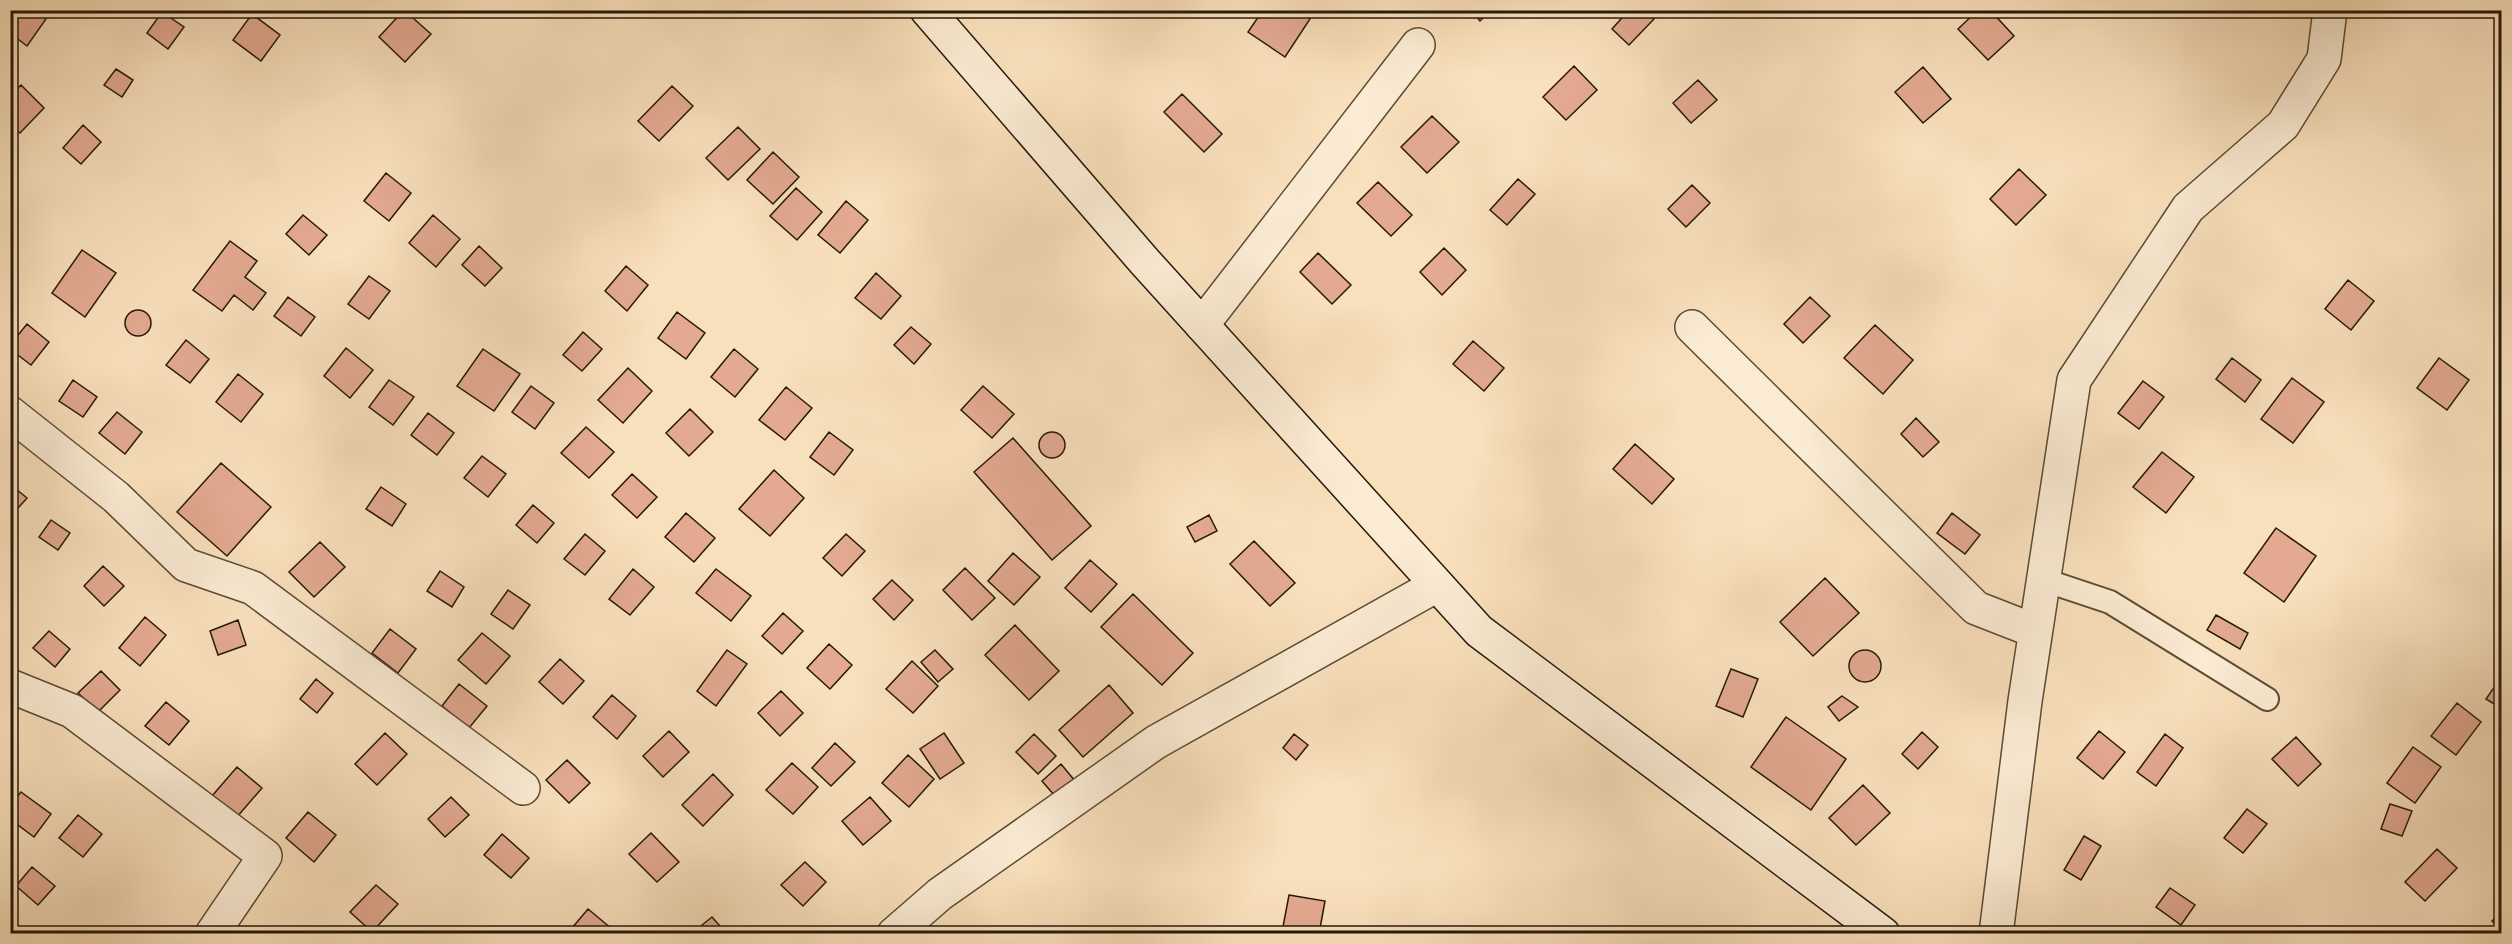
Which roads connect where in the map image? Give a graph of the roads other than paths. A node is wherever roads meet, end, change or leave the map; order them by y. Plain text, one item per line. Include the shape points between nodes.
1 (927, 10) edge
2 (2330, 10) edge
3 (1418, 45) dead end
4 (1202, 325) junction
5 (1692, 327) dead end
6 (10, 413) edge
7 (2044, 580) junction
8 (1437, 585) junction
9 (2036, 632) junction
10 (10, 686) edge
11 (2267, 699) dead end
12 (523, 788) dead end
13 (212, 933) edge
14 (894, 933) edge
15 (1883, 933) edge
16 (1996, 933) edge

1 - 4 street
2 - 7 street via 2324,59 2283,124 2188,208 2074,380
3 - 4 street
4 - 8 street
5 - 9 street via 1976,608
6 - 12 street via 116,497 186,565 253,588
7 - 9 street
7 - 11 lane via 2110,602
8 - 14 street via 1156,742 939,894
8 - 15 street via 1479,631
9 - 16 street
10 - 13 street via 72,711 265,856

